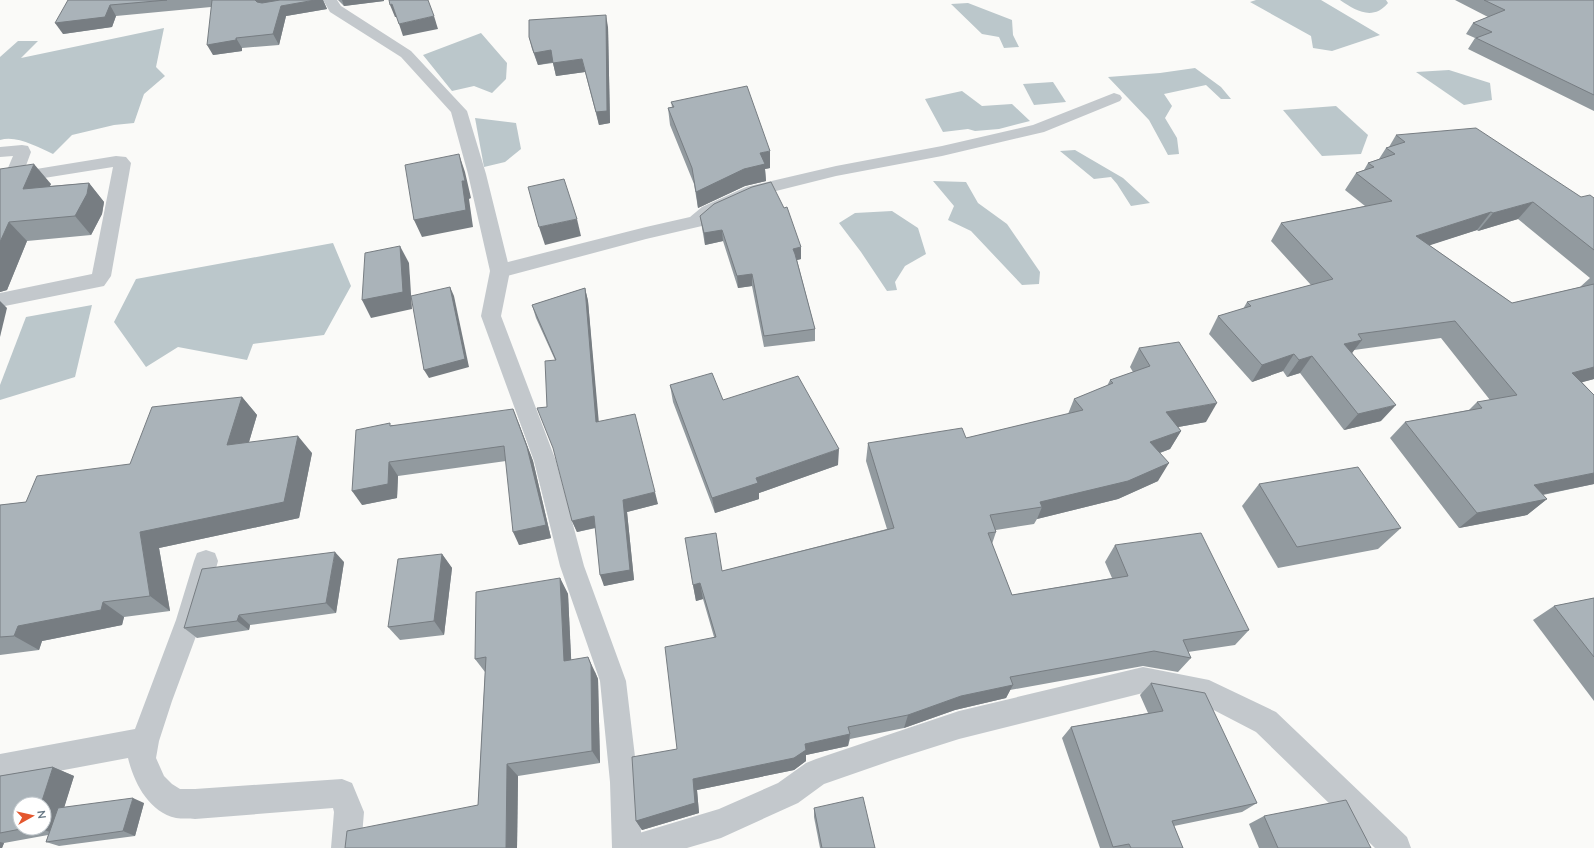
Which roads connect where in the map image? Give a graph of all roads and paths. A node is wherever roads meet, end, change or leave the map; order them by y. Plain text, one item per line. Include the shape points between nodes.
1 (330, 0) edge
2 (1114, 98) dead end
3 (0, 152) edge
4 (500, 271) junction
5 (0, 300) edge
6 (206, 560) dead end
7 (145, 742) junction
8 (0, 768) edge
9 (346, 848) edge
10 (627, 848) edge
11 (637, 848) edge
12 (1396, 848) edge

1 - 4 street via 335,9 406,54 459,111
2 - 4 street via 1038,129 836,171 746,193 708,211 696,222
3 - 5 street via 22,150 14,175 19,177 116,161 122,163 101,276 97,281
4 - 10 street via 490,316 545,461 572,566 614,681 624,782
6 - 7 street via 189,620
7 - 8 street
7 - 9 street via 142,759 154,786 176,802 195,804 342,793 349,812
11 - 12 street via 721,823 788,793 816,773 893,746 959,725 1144,680 1209,693 1266,722

